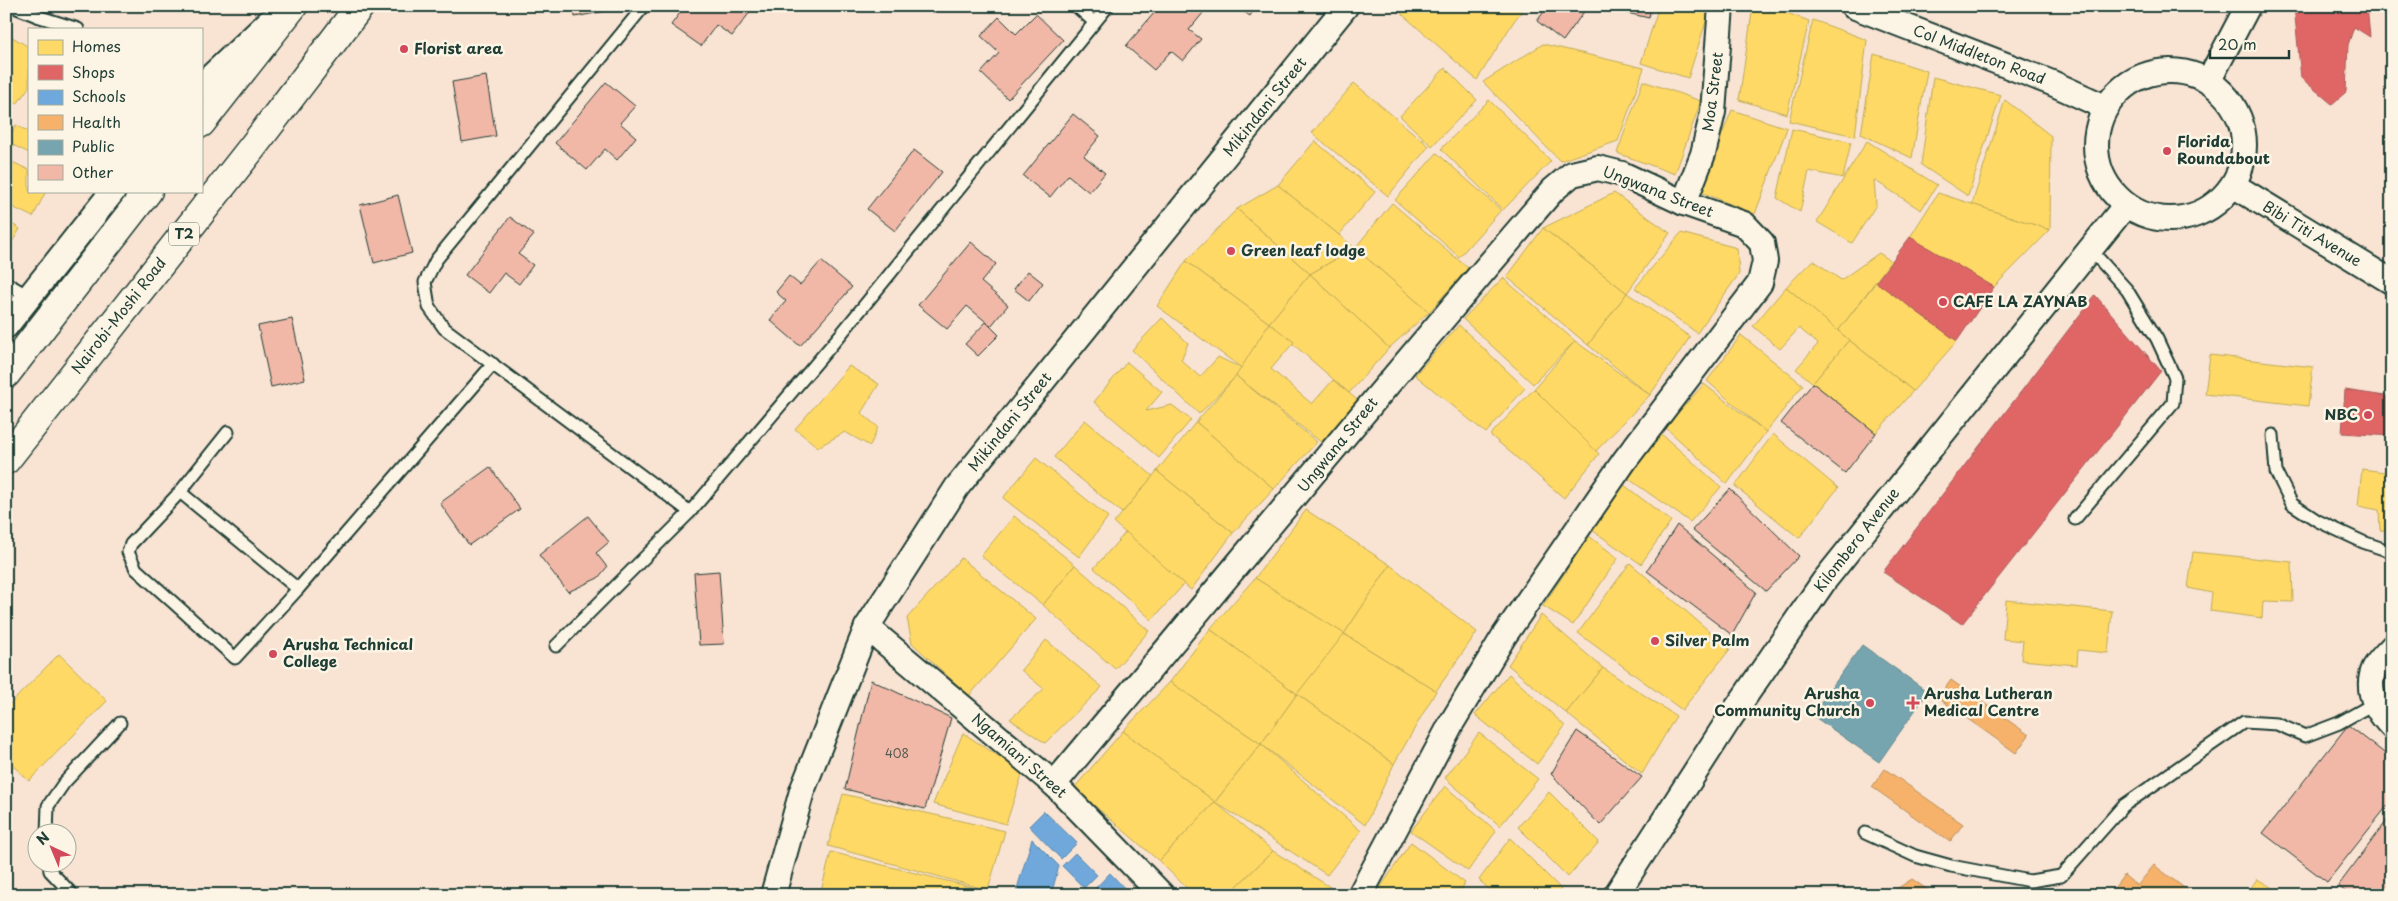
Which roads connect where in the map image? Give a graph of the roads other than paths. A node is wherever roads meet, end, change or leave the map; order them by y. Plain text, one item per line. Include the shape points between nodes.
1 (12, 6) edge
2 (285, 6) edge
3 (293, 6) edge
4 (360, 6) edge
5 (644, 6) edge
6 (1076, 6) edge
7 (1108, 6) edge
8 (1346, 6) edge
9 (1721, 6) edge
10 (1853, 6) edge
11 (2248, 6) edge
12 (1094, 22) junction
13 (75, 28) edge
14 (2209, 80) junction
15 (202, 85) edge
16 (2105, 107) junction
17 (202, 122) edge
18 (2233, 185) junction
19 (112, 192) edge
20 (147, 192) edge
21 (1684, 203) junction
22 (2125, 206) junction
23 (2090, 249) junction
24 (2392, 282) edge
25 (6, 283) edge
26 (30, 297) junction
27 (6, 326) edge
28 (493, 364) junction
29 (6, 374) edge
30 (228, 432) dead end
31 (2273, 435) dead end
32 (6, 460) edge
33 (180, 492) junction
34 (690, 512) junction
35 (2075, 519) dead end
36 (2392, 552) edge
37 (298, 589) junction
38 (867, 627) junction
39 (556, 646) dead end
40 (2392, 647) edge
41 (2374, 704) junction
42 (120, 723) dead end
43 (2392, 727) edge
44 (1054, 784) junction
45 (47, 824) edge
46 (1865, 833) dead end
47 (53, 874) edge
48 (73, 895) edge
49 (773, 895) edge
50 (1162, 895) edge
51 (1360, 895) edge
52 (1616, 895) edge

1 - 13 lane
2 - 15 street
3 - 17 highway
4 - 32 highway, Nairobi-Moshi Road / T2
5 - 28 lane via 436,260 425,282 429,307 444,328
6 - 12 lane
7 - 12 lane
8 - 38 street, Mikindani Street via 957,487
9 - 21 street, Moa Street via 1713,112 1703,154
10 - 16 street, Col Middleton Road via 2052,83
11 - 14 street
12 - 34 lane via 841,334
14 - 16 street via 2181,70 2152,72 2125,85
14 - 18 street via 2225,93 2243,127 2245,147
16 - 22 street via 2097,127 2095,150 2099,171
18 - 22 street via 2216,203 2195,215 2171,220 2147,216
18 - 24 street, Bibi Titi Avenue
19 - 26 street
20 - 29 highway
21 - 44 street, Ungwana Street via 1622,174 1598,168 1572,174 1553,190 1440,320
21 - 51 street, Ungwana Street via 1744,224 1762,242 1764,261 1760,283 1625,460 1504,636 1451,724
22 - 23 street, Kilombero Avenue
23 - 35 lane via 2127,290 2175,378 2173,403
23 - 52 street, Kilombero Avenue via 1824,580
25 - 26 lane
26 - 27 street
28 - 34 lane
28 - 37 lane
30 - 33 lane
31 - 36 lane via 2276,472 2292,504 2318,521
33 - 37 lane
33 - 37 lane via 131,544 128,552 136,569 235,658
34 - 39 lane
38 - 44 street, Ngamiani Street
38 - 49 street, Mikindani Street via 802,791
40 - 41 street via 2374,669 2371,682
41 - 43 street
41 - 46 lane via 2339,723 2305,736 2278,724 2244,722 2123,806 2061,876 2030,881 1951,866 1915,856
42 - 45 lane via 64,782 48,806
44 - 50 street, Ngamiani Street
47 - 48 lane

